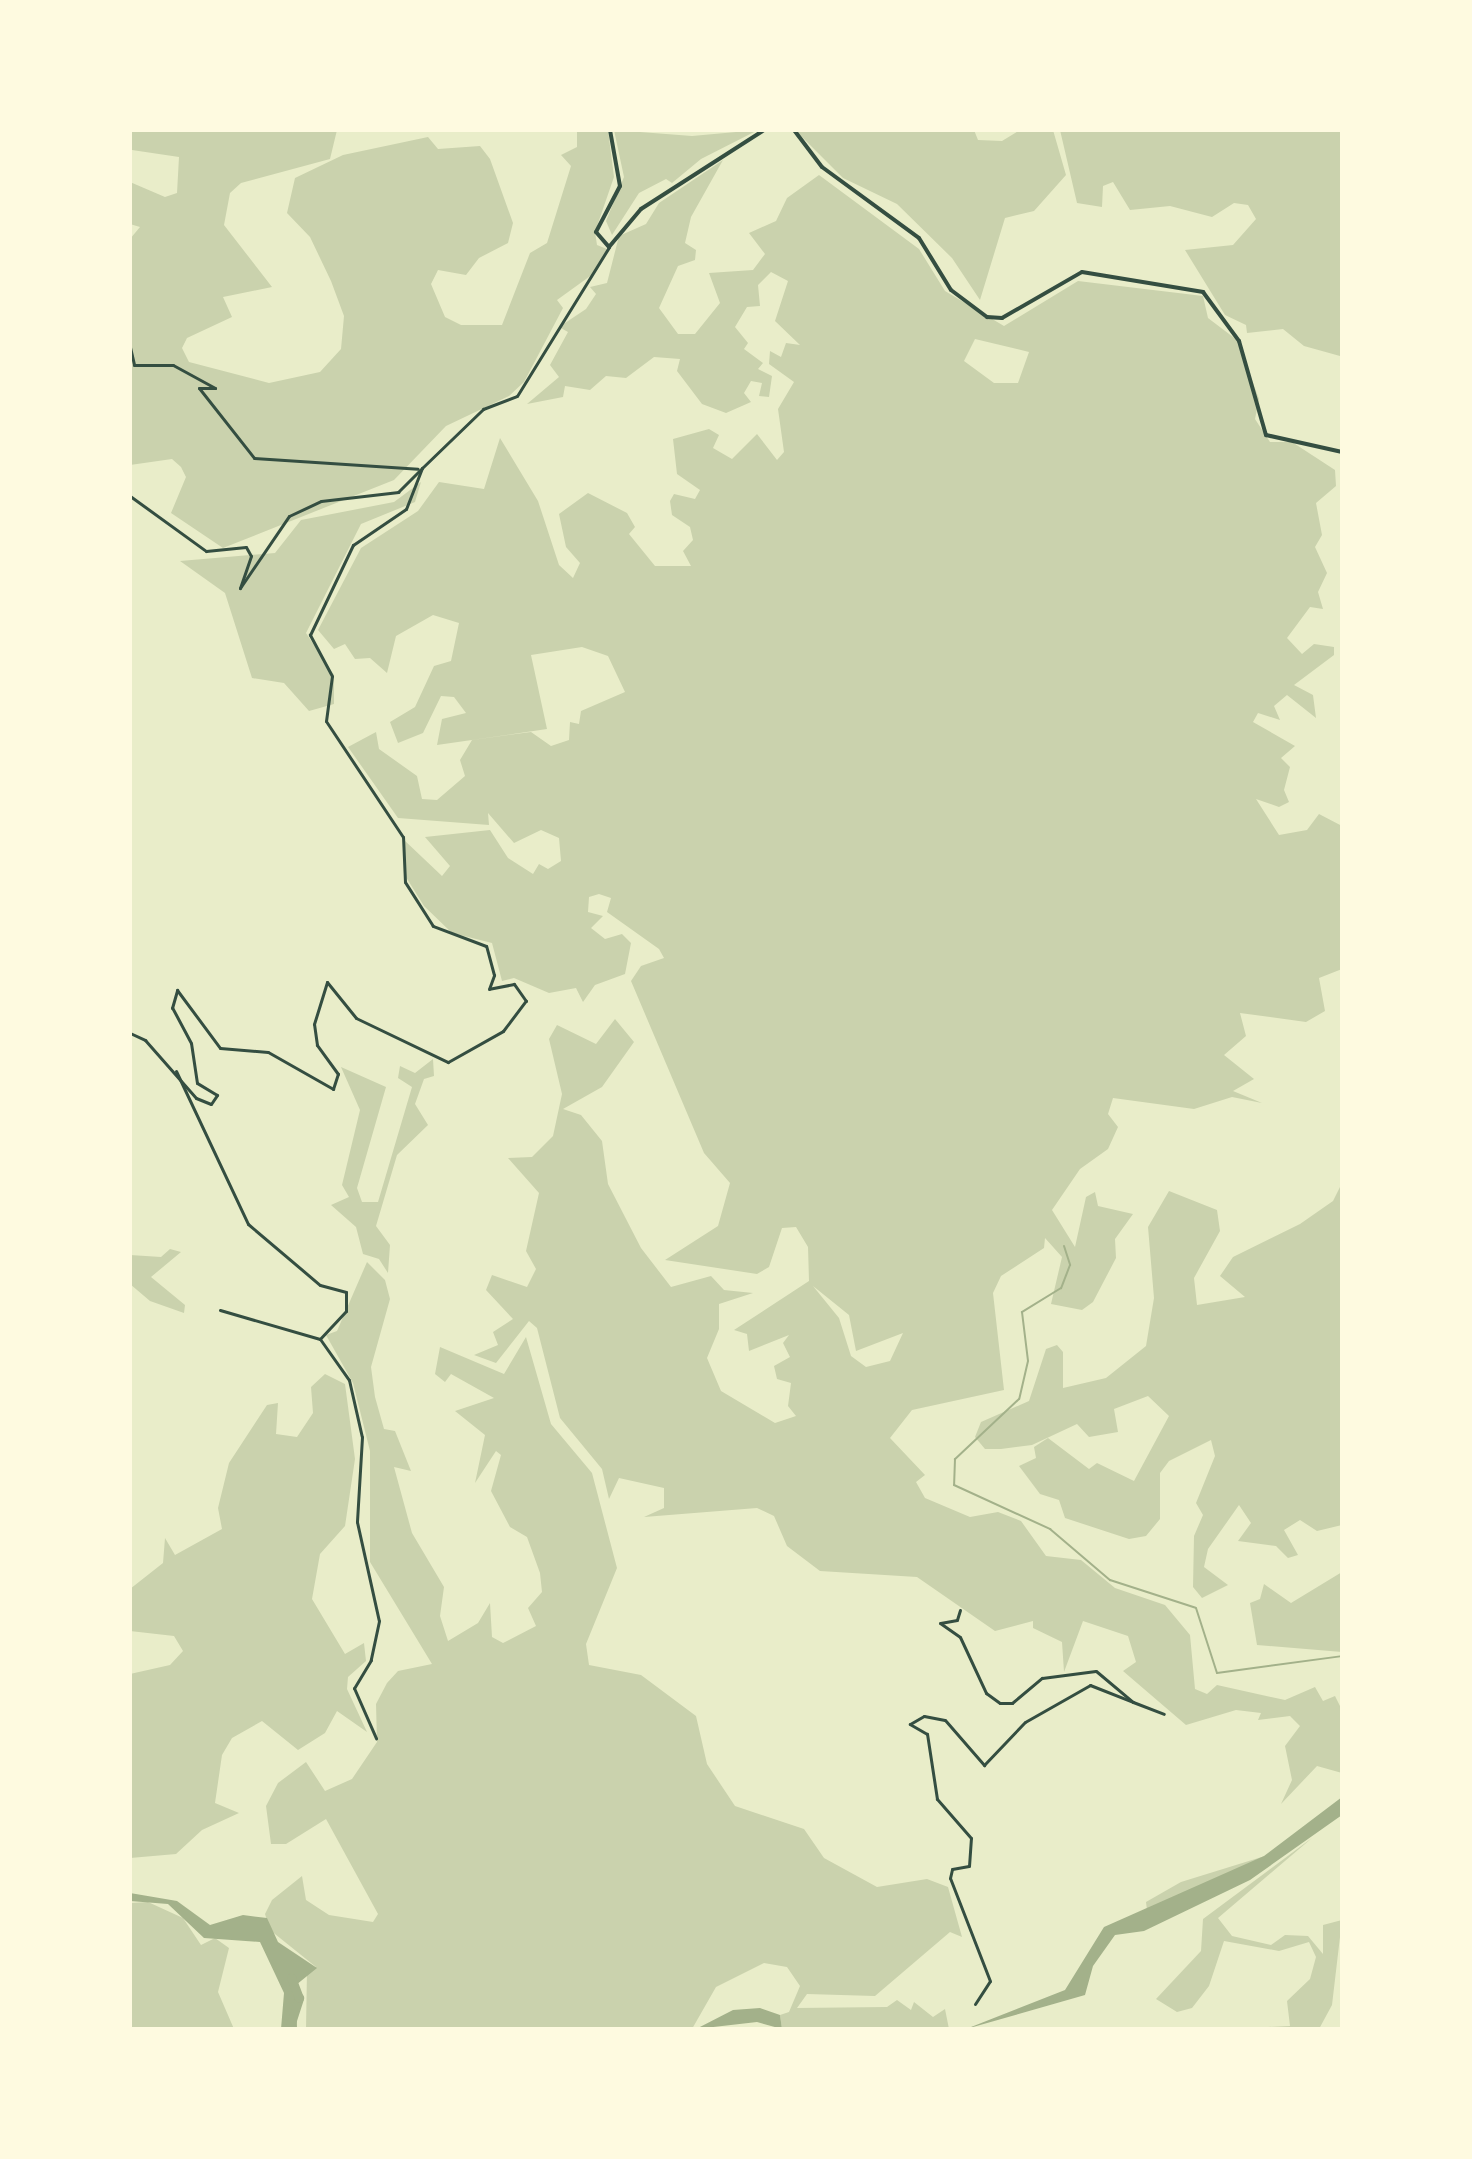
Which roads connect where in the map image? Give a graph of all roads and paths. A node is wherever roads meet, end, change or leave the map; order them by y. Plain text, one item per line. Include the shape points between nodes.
1 (610, 130) edge
2 (764, 130) edge
3 (794, 130) edge
4 (609, 247) junction
5 (130, 347) edge
6 (1342, 452) edge
7 (420, 469) junction
8 (130, 496) edge
9 (130, 1033) edge
10 (176, 1071) junction
11 (220, 1310) dead end
12 (320, 1339) junction
13 (960, 1610) dead end
14 (1133, 1702) junction
15 (1164, 1714) dead end
16 (376, 1738) dead end
17 (975, 2004) dead end

1 - 4 main road via 620,186 596,232
2 - 4 main road via 641,209
3 - 6 main road via 822,167 919,238 951,290 987,317 1002,318 1082,272 1203,292 1239,341 1266,435
4 - 7 street via 517,396 483,409
5 - 7 street via 134,365 173,365 211,384 214,393 199,389 254,458
7 - 8 street via 398,492 321,501 289,516 240,588 251,556 246,547 206,551
7 - 10 street via 406,509 353,545 310,635 332,676 326,721 403,837 405,882 433,926 486,946 489,989 514,984 526,1001 503,1031 448,1062 356,1018 327,982 314,1024 337,1088 268,1052 220,1048 177,990 171,1004 191,1043 196,1080 216,1102 199,1101
9 - 10 street
10 - 12 street via 248,1224 310,1278 346,1292 346,1311
11 - 12 street
12 - 16 street via 349,1380 362,1437 357,1522 379,1621 371,1660 354,1688
13 - 14 street via 957,1620 940,1623 960,1637 986,1693 1000,1703 1012,1703 1042,1678 1096,1671
14 - 15 street
14 - 17 street via 1090,1685 1025,1722 984,1765 945,1720 924,1716 910,1724 927,1734 937,1799 971,1838 969,1866 952,1869 950,1878 990,1981

